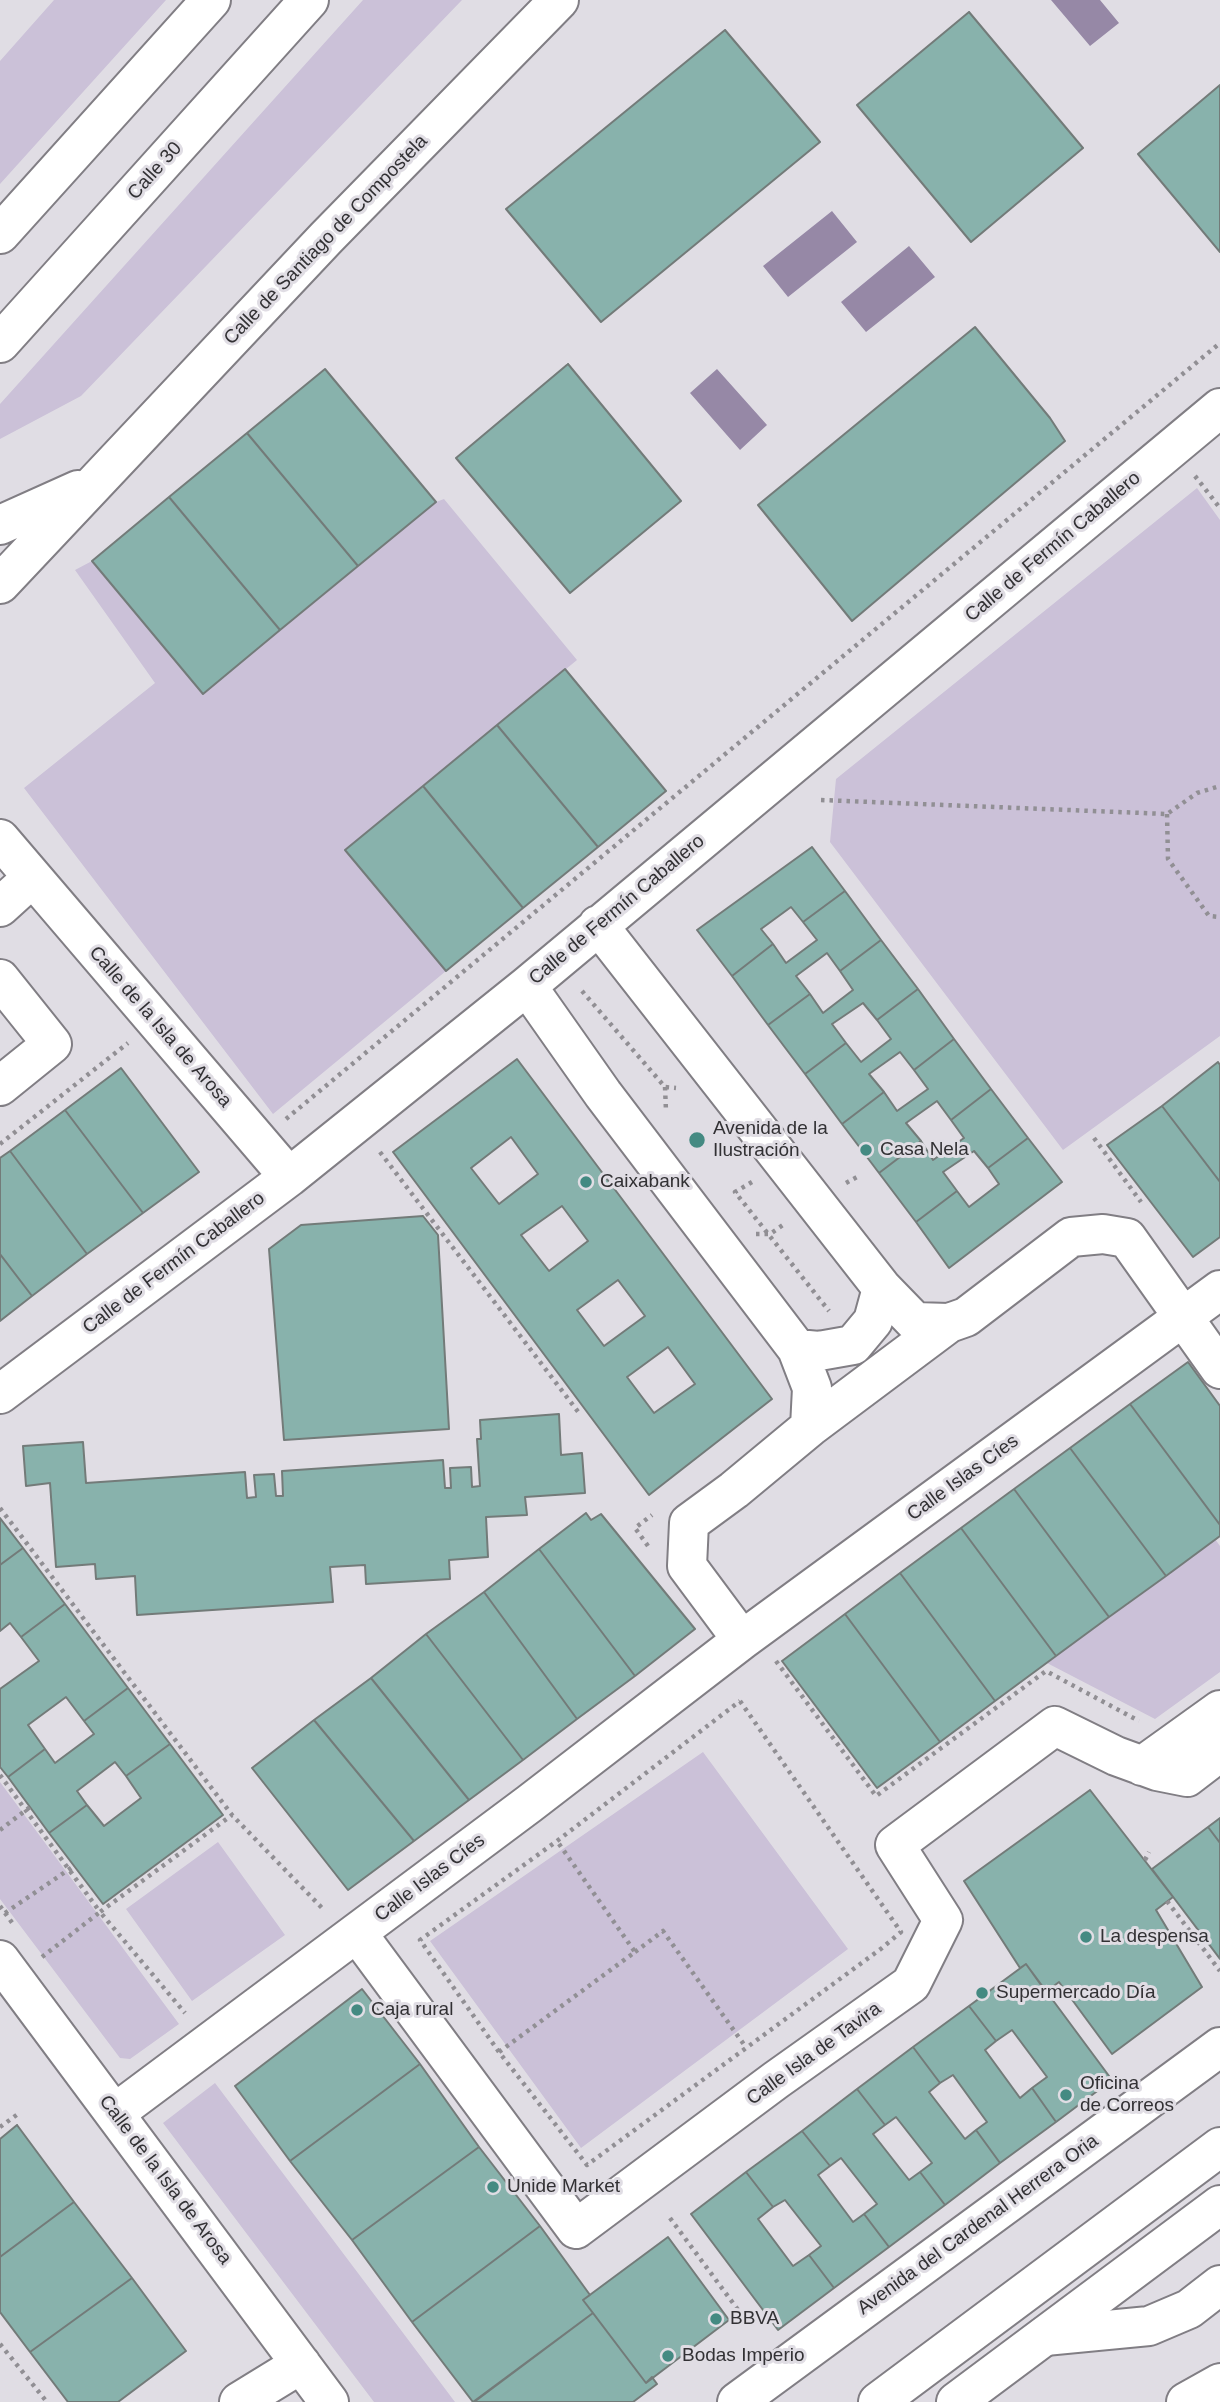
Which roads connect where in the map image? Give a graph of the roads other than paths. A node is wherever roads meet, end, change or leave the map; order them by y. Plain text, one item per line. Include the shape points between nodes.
1 (211, 0) edge
2 (309, 0) edge
3 (559, 0) edge
4 (0, 234) edge
5 (0, 343) edge
6 (1220, 408) edge
7 (94, 483) junction
8 (0, 524) edge
9 (0, 584) edge
10 (0, 839) edge
11 (32, 878) junction
12 (0, 907) edge
13 (598, 925) junction
14 (2, 986) edge
15 (527, 986) junction
16 (0, 1086) edge
17 (289, 1177) junction
18 (882, 1288) junction
19 (1220, 1290) edge
20 (1184, 1316) junction
21 (949, 1323) junction
22 (797, 1349) junction
23 (1220, 1369) edge
24 (0, 1394) edge
25 (810, 1427) junction
26 (756, 1647) junction
27 (1220, 1710) edge
28 (1220, 1752) edge
29 (1142, 1766) junction
30 (344, 1925) junction
31 (0, 1960) edge
32 (1220, 2047) edge
33 (115, 2113) junction
34 (1220, 2147) edge
35 (1220, 2205) edge
36 (1220, 2285) edge
37 (1045, 2336) junction
38 (301, 2364) junction
39 (1220, 2383) edge
40 (239, 2402) edge
41 (329, 2402) edge
42 (737, 2402) edge
43 (878, 2402) edge
44 (956, 2402) edge
45 (1186, 2402) edge

1 - 4 main road
2 - 5 main road, Calle 30
3 - 7 main road, Calle de Santiago de Compostela
6 - 13 main road, Calle de Fermín Caballero
7 - 8 main road, Calle de Santiago de Compostela
7 - 9 main road, Calle de Santiago de Compostela
10 - 11 main road, Calle de la Isla de Arosa
11 - 12 main road
11 - 17 main road, Calle de la Isla de Arosa
13 - 15 main road, Calle de Fermín Caballero
13 - 18 main road
14 - 16 main road via 52,1044
15 - 17 main road, Calle de Fermín Caballero
15 - 22 main road
17 - 24 main road, Calle de Fermín Caballero
18 - 21 main road via 915,1322
18 - 22 main road via 873,1321 853,1345 819,1351
19 - 20 main road, Calle Islas Cíes
20 - 21 main road via 1127,1238 1103,1234 1071,1237 966,1317
20 - 23 main road
20 - 26 main road, Calle Islas Cíes
21 - 25 main road
22 - 25 main road via 812,1388
25 - 26 main road via 689,1523 687,1566
26 - 30 main road, Calle Islas Cíes
27 - 29 main road
28 - 29 main road, Calle Isla de Tavira via 1187,1777
29 - 30 main road, Calle Isla de Tavira via 1055,1726 895,1845 943,1920 911,1984 576,2229
30 - 33 main road, Calle Islas Cíes
31 - 33 main road, Calle de la Isla de Arosa
32 - 42 main road, Avenida del Cardenal Herrera Oria
33 - 38 main road, Calle de la Isla de Arosa
34 - 43 main road
35 - 37 main road
36 - 37 main road via 1189,2309 1149,2326
37 - 44 main road
38 - 40 main road
38 - 41 main road, Calle de la Isla de Arosa
39 - 45 main road

